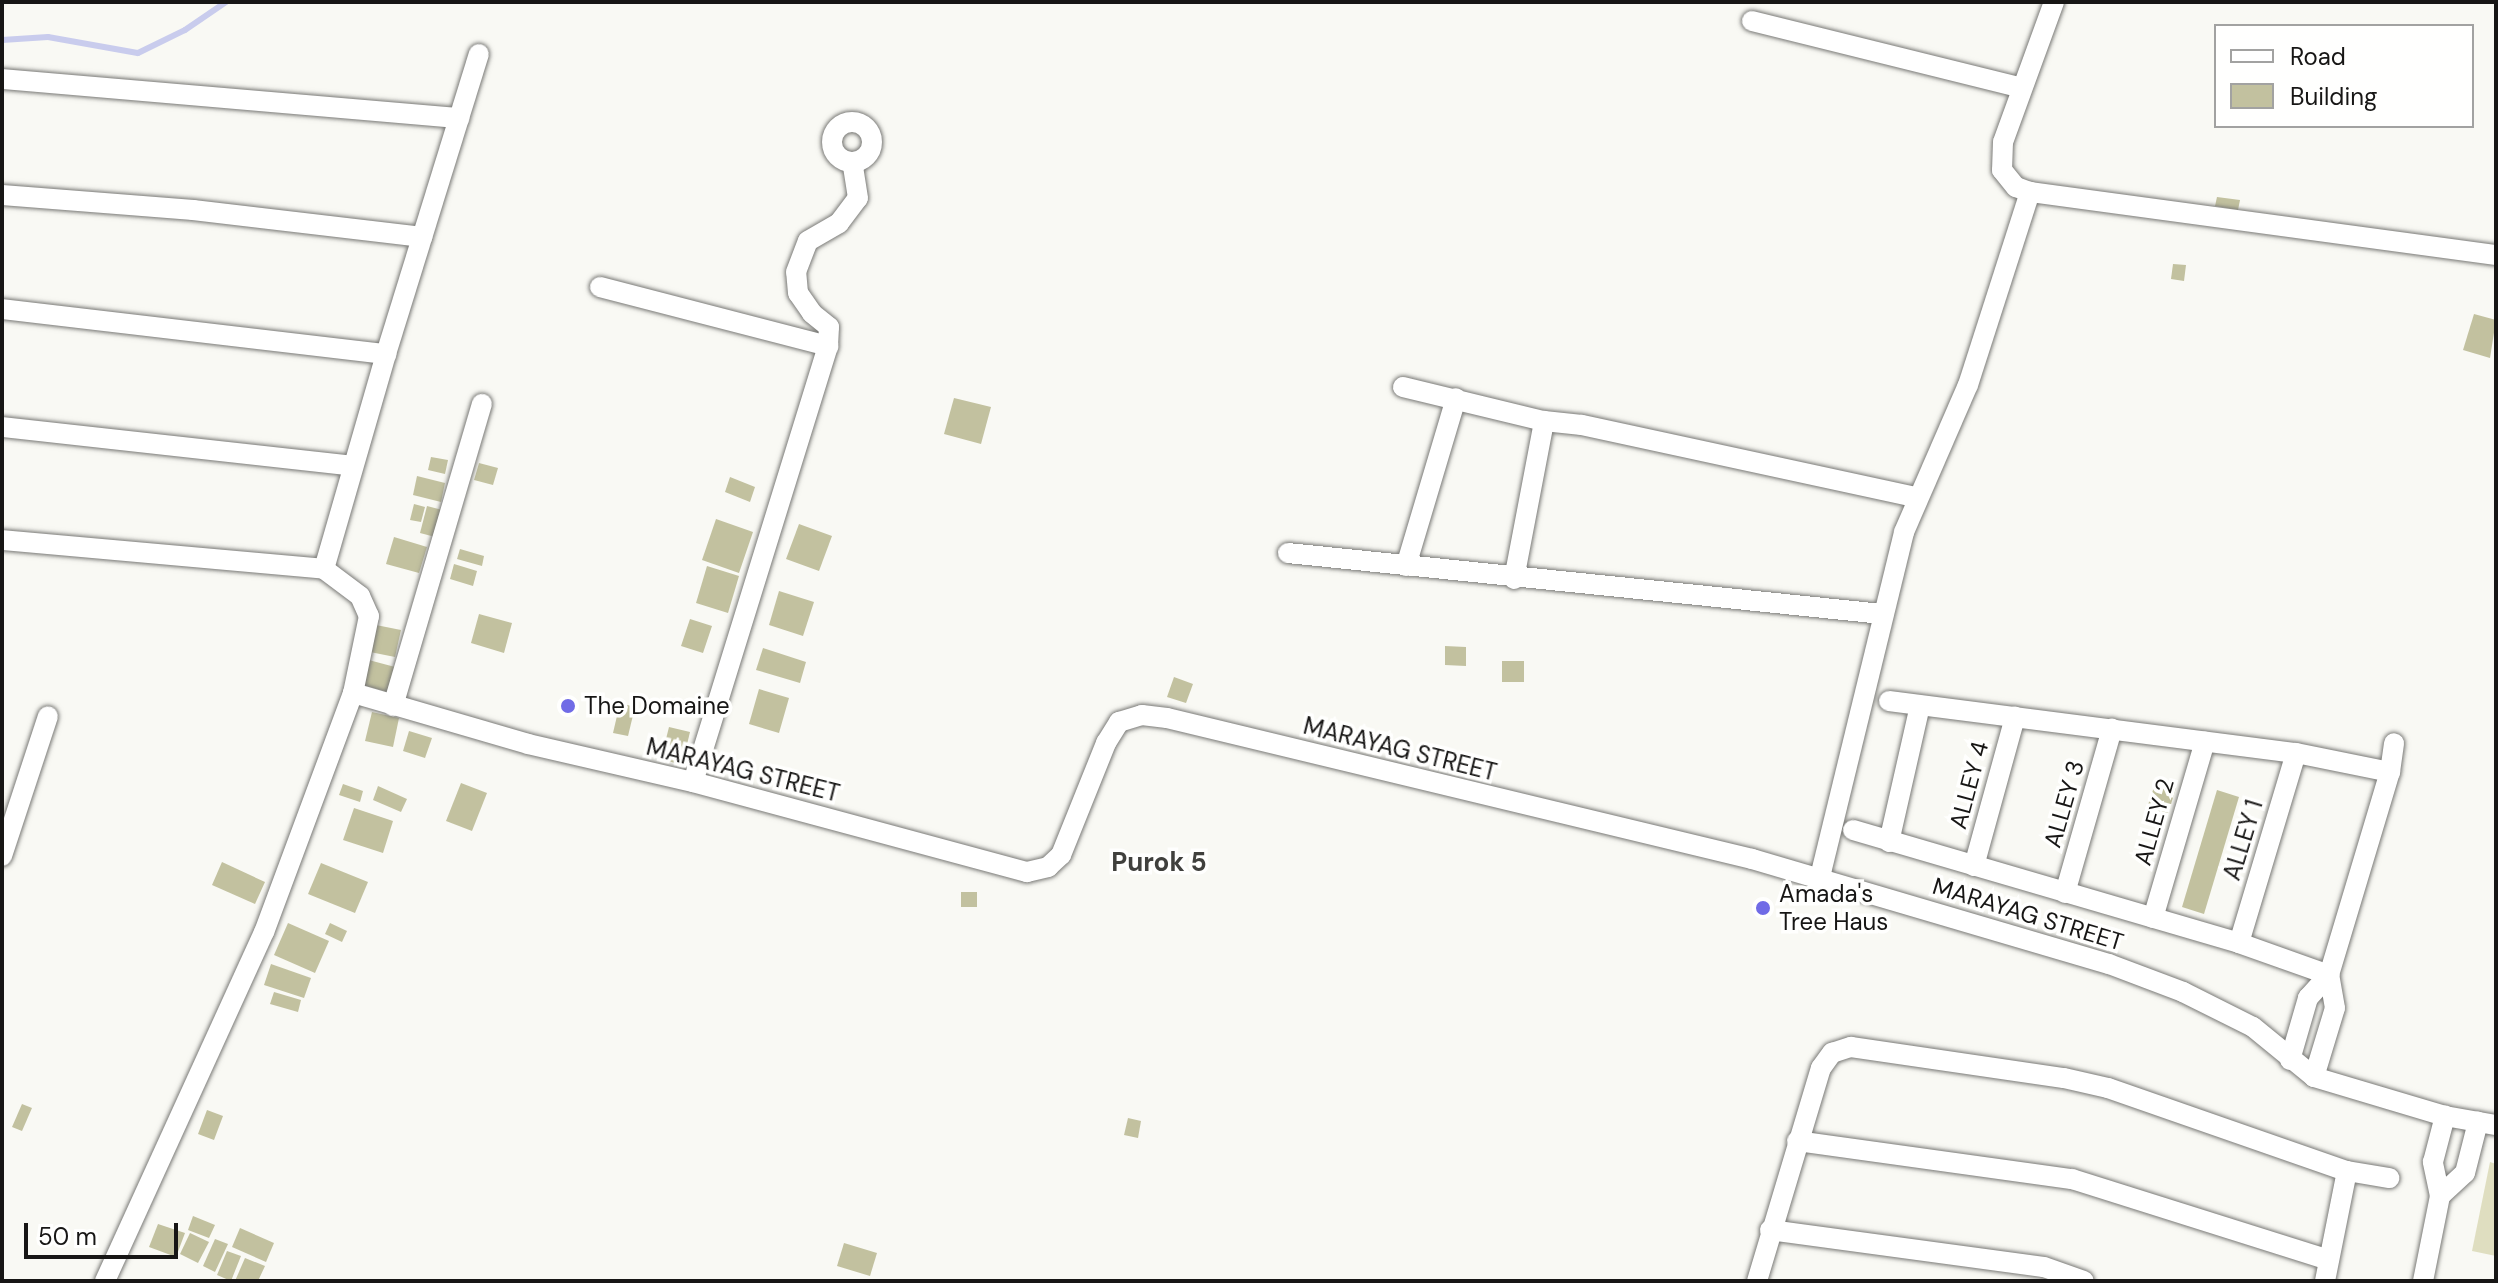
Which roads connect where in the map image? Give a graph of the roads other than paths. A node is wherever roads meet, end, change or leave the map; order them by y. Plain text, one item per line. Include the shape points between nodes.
1 (2054, 2) edge
2 (1752, 21) dead end
3 (479, 54) dead end
4 (2, 79) edge
5 (2022, 88) junction
6 (459, 118) junction
7 (852, 162) dead end
8 (2030, 192) junction
9 (2, 195) edge
10 (422, 237) junction
11 (2496, 255) edge
12 (600, 287) dead end
13 (2, 309) edge
14 (828, 346) junction
15 (386, 354) junction
16 (1403, 387) dead end
17 (1456, 398) junction
18 (482, 404) dead end
19 (1544, 421) junction
20 (2, 427) edge
21 (353, 466) junction
22 (1916, 497) junction
23 (2, 540) edge
24 (1288, 553) dead end
25 (1406, 566) junction
26 (324, 569) junction
27 (1514, 579) junction
28 (1882, 614) junction
29 (353, 693) junction
30 (1889, 701) dead end
31 (1920, 705) junction
32 (393, 706) junction
33 (48, 716) dead end
34 (2015, 717) junction
35 (2112, 729) junction
36 (2205, 741) junction
37 (2394, 743) dead end
38 (2296, 753) junction
39 (2390, 772) junction
40 (693, 782) junction
41 (1853, 830) dead end
42 (1889, 842) junction
43 (2, 856) edge
44 (1974, 866) junction
45 (1820, 877) junction
46 (2065, 893) junction
47 (2153, 918) junction
48 (2239, 943) junction
49 (2329, 975) junction
50 (2290, 1060) junction
51 (2314, 1077) junction
52 (2445, 1116) junction
53 (2487, 1124) edge
54 (1797, 1141) junction
55 (2347, 1171) junction
56 (2389, 1178) dead end
57 (2440, 1196) junction
58 (1770, 1230) junction
59 (2329, 1260) junction
60 (105, 1281) edge
61 (1757, 1281) edge
62 (2084, 1281) edge
63 (2325, 1281) edge
64 (2423, 1281) edge

1 - 5 street
2 - 5 street
3 - 6 street
4 - 6 street
5 - 8 street via 2003,142 2002,170 2016,187
6 - 10 street
7 - 14 street via 858,198 839,223 808,241 796,272 798,293 829,327
8 - 11 street
8 - 22 street via 1968,385
9 - 10 street via 193,210
10 - 15 street
12 - 14 street
13 - 15 street
14 - 40 street
15 - 21 street
16 - 17 street
17 - 19 street
17 - 25 street
18 - 32 street
19 - 22 street
19 - 27 street
20 - 21 street
21 - 26 street
22 - 28 street
23 - 26 street
24 - 25 street
25 - 27 street
26 - 29 street via 360,596 369,616
27 - 28 street
28 - 45 street
29 - 32 street, MARAYAG STREET
29 - 60 street via 264,932
30 - 31 street
31 - 34 street
31 - 42 street
32 - 40 street, MARAYAG STREET
33 - 43 street
34 - 35 street
34 - 44 street, ALLEY 4
35 - 36 street
35 - 46 street, ALLEY 3
36 - 38 street
36 - 47 street, ALLEY 2
37 - 39 street
38 - 39 street
38 - 48 street, ALLEY 1
39 - 49 street
40 - 45 street, MARAYAG STREET via 1027,872 1048,867 1061,855 1106,743 1119,722 1142,715
41 - 42 street
42 - 44 street
44 - 46 street
45 - 50 street, MARAYAG STREET via 2109,964 2183,992 2253,1027
46 - 47 street
47 - 48 street
48 - 49 street
49 - 50 street via 2308,998
49 - 51 street via 2335,1008
50 - 51 street, MARAYAG STREET
51 - 52 street, MARAYAG STREET
52 - 53 street, MARAYAG STREET
52 - 57 street via 2433,1162
53 - 57 street via 2465,1173
54 - 55 street via 1821,1068 1832,1053 1851,1047 2093,1084
54 - 58 street
54 - 59 street via 2072,1179
55 - 56 street
55 - 59 street
57 - 64 street
58 - 61 street
58 - 62 street via 2044,1267
59 - 63 street

